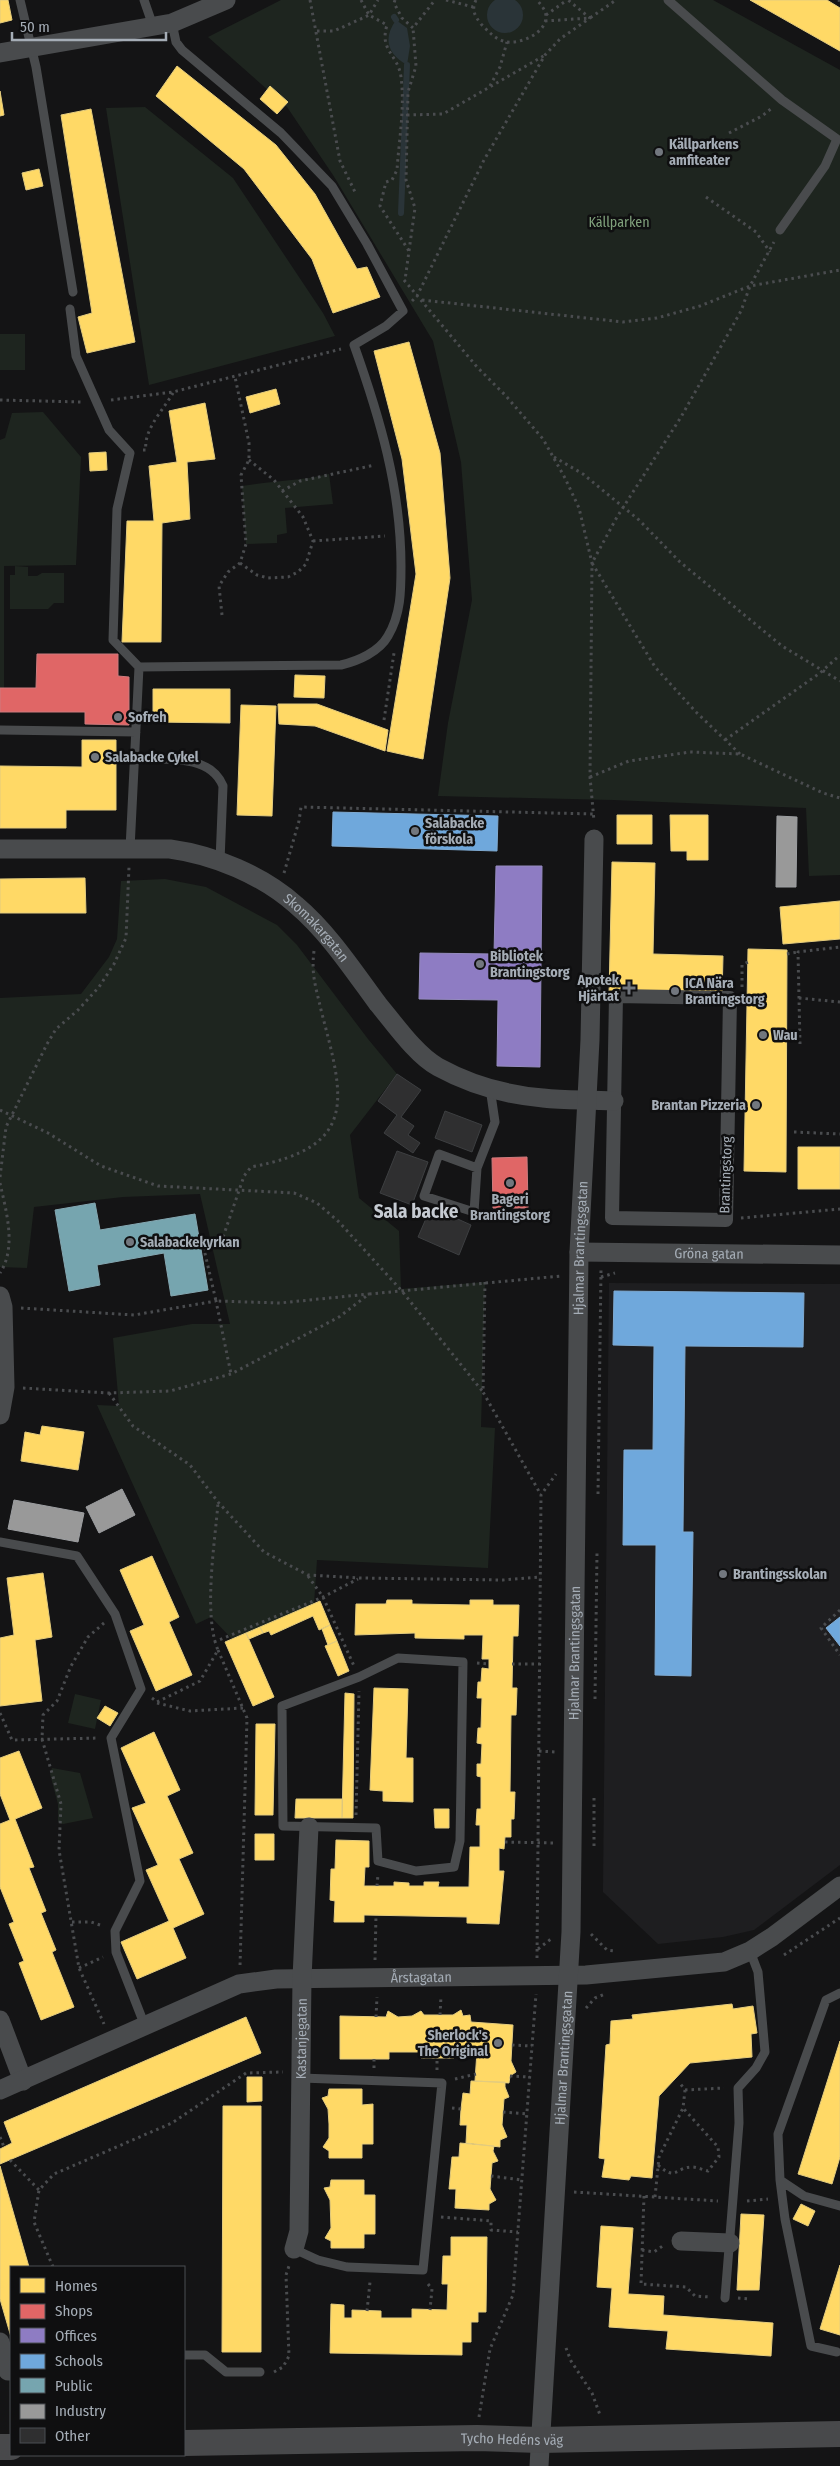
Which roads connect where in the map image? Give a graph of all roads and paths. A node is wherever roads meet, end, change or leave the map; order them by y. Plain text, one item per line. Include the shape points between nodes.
1 (20, 0) edge
2 (144, 0) edge
3 (310, 0) edge
4 (361, 0) edge
5 (378, 0) edge
6 (395, 0) edge
7 (436, 0) edge
8 (446, 0) edge
9 (476, 0) edge
10 (537, 0) edge
11 (567, 0) edge
12 (616, 0) edge
13 (668, 0) edge
14 (214, 3) edge
15 (472, 6) junction
16 (369, 15) junction
17 (546, 15) junction
18 (590, 18) junction
19 (545, 21) junction
20 (172, 23) junction
21 (153, 26) junction
22 (413, 28) junction
23 (317, 31) junction
24 (507, 42) junction
25 (31, 48) junction
26 (0, 54) edge
27 (545, 55) junction
28 (490, 86) junction
29 (782, 100) junction
30 (407, 115) junction
31 (401, 120) junction
32 (407, 120) junction
33 (729, 133) dead end
34 (706, 197) dead end
35 (360, 200) dead end
36 (780, 230) joint
37 (409, 251) junction
38 (770, 252) junction
39 (840, 270) edge
40 (400, 272) dead end
41 (404, 280) junction
42 (750, 286) junction
43 (73, 292) dead end
44 (417, 296) junction
45 (421, 299) junction
46 (70, 308) dead end
47 (354, 345) junction
48 (235, 377) junction
49 (174, 392) junction
50 (0, 400) edge
51 (96, 402) junction
52 (146, 450) dead end
53 (553, 457) junction
54 (249, 460) junction
55 (390, 461) junction
56 (282, 491) junction
57 (623, 507) junction
58 (401, 534) junction
59 (313, 541) junction
60 (240, 563) junction
61 (592, 563) junction
62 (222, 615) dead end
63 (394, 652) dead end
64 (840, 655) edge
65 (139, 667) junction
66 (823, 670) junction
67 (840, 681) edge
68 (384, 720) dead end
69 (0, 730) edge
70 (136, 732) junction
71 (725, 740) junction
72 (740, 754) junction
73 (134, 759) junction
74 (590, 777) junction
75 (840, 798) edge
76 (594, 814) junction
77 (594, 839) joint
78 (0, 849) edge
79 (130, 849) junction
80 (220, 861) junction
81 (275, 889) junction
82 (317, 925) junction
83 (840, 947) edge
84 (798, 952) junction
85 (787, 954) dead end
86 (748, 962) dead end
87 (742, 989) dead end
88 (799, 998) junction
89 (840, 1002) edge
90 (800, 1044) dead end
91 (490, 1088) junction
92 (587, 1099) junction
93 (614, 1101) junction
94 (0, 1110) edge
95 (12, 1115) junction
96 (794, 1132) dead end
97 (840, 1134) edge
98 (477, 1168) junction
99 (0, 1178) edge
100 (0, 1182) edge
101 (239, 1190) junction
102 (840, 1209) edge
103 (726, 1220) junction
104 (579, 1252) junction
105 (840, 1255) edge
106 (0, 1273) edge
107 (579, 1275) junction
108 (485, 1282) junction
109 (401, 1290) junction
110 (369, 1294) junction
111 (216, 1301) junction
112 (2, 1302) edge
113 (231, 1374) junction
114 (5, 1386) junction
115 (483, 1392) junction
116 (109, 1394) junction
117 (0, 1415) edge
118 (560, 1470) dead end
119 (541, 1495) junction
120 (218, 1502) junction
121 (0, 1542) edge
122 (308, 1575) junction
123 (540, 1577) junction
124 (360, 1578) junction
125 (324, 1598) junction
126 (840, 1610) edge
127 (115, 1614) junction
128 (214, 1642) junction
129 (218, 1650) junction
130 (840, 1655) edge
131 (512, 1664) dead end
132 (540, 1664) junction
133 (359, 1677) junction
134 (141, 1689) junction
135 (157, 1702) junction
136 (243, 1708) junction
137 (0, 1713) edge
138 (111, 1738) junction
139 (42, 1739) junction
140 (309, 1827) junction
141 (356, 1828) junction
142 (505, 1842) dead end
143 (538, 1843) junction
144 (557, 1843) dead end
145 (840, 1887) edge
146 (376, 1915) dead end
147 (72, 1922) junction
148 (115, 1931) junction
149 (588, 1931) dead end
150 (750, 1951) junction
151 (116, 1952) junction
152 (623, 1952) dead end
153 (78, 1968) junction
154 (570, 1975) junction
155 (537, 1976) junction
156 (302, 1978) junction
157 (375, 1978) junction
158 (239, 1984) junction
159 (609, 1992) dead end
160 (840, 1993) edge
161 (585, 2009) dead end
162 (0, 2020) edge
163 (145, 2026) junction
164 (112, 2040) junction
165 (512, 2045) dead end
166 (532, 2046) junction
167 (301, 2074) junction
168 (476, 2074) dead end
169 (510, 2076) dead end
170 (530, 2077) junction
171 (23, 2081) junction
172 (442, 2082) junction
173 (679, 2082) dead end
174 (738, 2088) junction
175 (0, 2090) edge
176 (685, 2090) junction
177 (683, 2108) junction
178 (502, 2112) dead end
179 (527, 2114) junction
180 (0, 2137) edge
181 (4, 2147) dead end
182 (10, 2160) dead end
183 (658, 2165) junction
184 (491, 2176) dead end
185 (522, 2180) junction
186 (780, 2180) junction
187 (572, 2183) dead end
188 (39, 2190) junction
189 (644, 2196) junction
190 (782, 2196) junction
191 (655, 2197) junction
192 (733, 2202) junction
193 (840, 2206) edge
194 (428, 2216) junction
195 (518, 2232) junction
196 (681, 2241) dead end
197 (730, 2243) junction
198 (294, 2249) junction
199 (53, 2266) edge
200 (372, 2268) junction
201 (423, 2270) junction
202 (725, 2298) junction
203 (750, 2299) dead end
204 (430, 2310) dead end
205 (367, 2311) dead end
206 (0, 2342) edge
207 (566, 2346) dead end
208 (837, 2352) dead end
209 (185, 2355) edge
210 (10, 2371) edge
211 (260, 2372) joint
212 (840, 2434) edge
213 (477, 2438) junction
214 (603, 2438) junction
215 (540, 2440) junction
216 (185, 2443) edge
217 (539, 2466) edge

1 - 25 lane
2 - 21 lane
3 - 23 path
4 - 16 path
5 - 16 path
6 - 22 path via 402,18
7 - 22 path
8 - 15 path
9 - 15 path
10 - 17 path
11 - 17 path
11 - 18 path
12 - 18 path
13 - 29 lane
14 - 20 street
15 - 24 path via 488,31
16 - 23 path via 334,31
16 - 31 path via 387,25 384,37 388,52 398,62 402,79
17 - 19 path
18 - 19 path
18 - 27 path via 560,39
19 - 24 path via 538,31 526,38
20 - 21 street
20 - 47 lane via 176,42 182,50 281,132 332,186 367,244 403,311 386,326
21 - 25 street
22 - 30 path via 416,66 408,92
23 - 35 path via 340,161
24 - 28 path
25 - 26 street
25 - 43 lane
27 - 28 path
27 - 44 path via 484,160
28 - 30 path via 443,114
29 - 33 path via 762,116
29 - 36 lane via 837,140 825,166
30 - 32 path
31 - 32 path
31 - 37 path via 398,170 392,180 386,182 380,206
32 - 37 path via 406,180 415,208
34 - 38 path via 756,232
36 - 38 path
37 - 41 path
38 - 42 path
39 - 42 path
40 - 41 path
41 - 44 path
42 - 45 path via 700,306 657,318 623,322
42 - 57 path via 741,311 690,400
44 - 45 path
45 - 53 path via 543,440
46 - 51 lane via 76,356
47 - 48 path
47 - 55 lane
48 - 49 path
48 - 54 path via 248,432
49 - 51 path
49 - 52 path via 148,431
50 - 51 path
51 - 65 lane via 109,430 130,453 117,509 113,640
53 - 57 path via 583,474
53 - 61 path via 579,508
54 - 56 path via 274,480
54 - 60 path via 241,475 246,537
55 - 56 path via 300,481
55 - 58 lane
56 - 59 path via 303,517
57 - 61 path
57 - 66 path via 718,596 782,646
58 - 59 path
58 - 65 lane via 400,603 395,622 388,638 366,656 334,666
59 - 60 path via 306,564 288,577 268,578
60 - 62 path via 228,572 219,586
61 - 71 path via 655,667
61 - 74 path
63 - 68 path
64 - 66 path
65 - 70 lane
66 - 67 path
66 - 71 path
69 - 70 lane
70 - 73 lane
71 - 72 path
72 - 74 path via 690,752 630,762
72 - 75 path
73 - 79 lane
73 - 80 lane via 186,760 208,767 219,775 223,786
74 - 76 path
76 - 77 path
76 - 81 path via 301,807 287,867
77 - 92 street, Hjalmar Brantingsgatan
78 - 79 street, Skomakargatan
79 - 80 street, Skomakargatan via 183,851
79 - 95 path via 126,938 99,986 56,1029
80 - 81 street, Skomakargatan
81 - 82 street, Skomakargatan
82 - 91 street, Skomakargatan via 421,1053 436,1066
82 - 101 path via 311,971 337,1072 339,1102 333,1126 320,1142 302,1152 279,1162 251,1167
83 - 84 path
84 - 85 path
84 - 88 path
86 - 87 path via 742,965
88 - 89 path
88 - 90 path
91 - 92 street, Skomakargatan via 544,1098
91 - 98 lane via 495,1122
92 - 93 street, Skomakargatan
92 - 104 street, Hjalmar Brantingsgatan
93 - 103 street, Brantingstorg via 612,1218
93 - 103 street, Brantingstorg via 616,996 730,998
94 - 95 path
95 - 99 path via 6,1127
95 - 101 path via 101,1166 158,1186
96 - 97 path
98 - 98 lane via 474,1212 424,1196 439,1154
100 - 106 path via 8,1218 8,1261
101 - 109 path via 294,1193 317,1203 339,1222
101 - 111 path via 220,1246 204,1249
102 - 103 path
104 - 105 street, Gröna gatan
104 - 107 street, Hjalmar Brantingsgatan
107 - 108 path
107 - 154 street, Hjalmar Brantingsgatan
108 - 109 path
108 - 115 path
109 - 110 path
109 - 115 path
110 - 111 path via 280,1303
110 - 113 path via 339,1317
111 - 112 path via 134,1315
111 - 113 path
112 - 114 street
113 - 116 path via 170,1391
114 - 116 path
114 - 117 street
115 - 119 path
116 - 120 path via 132,1426 190,1465
118 - 119 path
119 - 123 path
120 - 122 path via 264,1552
120 - 128 path via 211,1600
121 - 127 lane via 77,1556
122 - 124 path
122 - 125 path
123 - 124 path via 504,1580
123 - 132 path
124 - 125 path
125 - 128 path
125 - 133 path
126 - 130 path via 821,1628
127 - 134 lane
127 - 139 path via 88,1637 71,1666 57,1701 43,1715
128 - 129 path
129 - 135 path via 200,1681
129 - 136 path
131 - 132 path
132 - 143 path
133 - 140 lane via 282,1706 283,1826
133 - 141 path
133 - 141 lane via 398,1658 464,1662 460,1841 454,1867 416,1871 378,1861 376,1828
134 - 135 path
134 - 138 lane
135 - 136 path via 190,1711
136 - 158 path via 247,1718
137 - 139 path via 12,1740
138 - 139 path
138 - 148 lane via 140,1881
139 - 147 path via 61,1804 60,1850
140 - 141 lane
140 - 156 street, Kastanjegatan
142 - 143 path
143 - 144 path
143 - 155 path
145 - 150 street, Årstagatan
146 - 157 path
147 - 148 path via 91,1922
147 - 153 path
148 - 151 lane
149 - 152 path via 608,1950
150 - 154 street, Årstagatan via 724,1962
150 - 174 lane via 758,1972 765,2052
151 - 153 path
151 - 163 lane
153 - 164 path
154 - 155 street, Årstagatan
154 - 215 street, Hjalmar Brantingsgatan
155 - 157 street, Årstagatan
155 - 166 path
156 - 157 street, Årstagatan
156 - 158 street, Årstagatan
156 - 167 street, Kastanjegatan
158 - 163 street, Årstagatan
159 - 161 path via 596,1998
160 - 186 lane via 826,2000 778,2134
162 - 171 street
163 - 164 street, Årstagatan
164 - 171 street, Årstagatan
165 - 166 path
166 - 170 path
167 - 172 lane
167 - 188 path via 246,2073 172,2122 54,2174
167 - 198 street, Kastanjegatan via 299,2231
168 - 172 path
169 - 170 path
170 - 179 path
171 - 175 street, Årstagatan
172 - 194 lane
173 - 176 path
174 - 176 path
174 - 192 lane via 740,2123
176 - 177 path
177 - 183 path
177 - 183 path via 718,2147 719,2157 708,2171 691,2167 674,2174 667,2173
178 - 179 path
179 - 185 path
180 - 181 path
182 - 188 path
183 - 191 path
184 - 185 path
185 - 195 path
186 - 190 lane
186 - 193 lane via 804,2196
187 - 189 path via 571,2192
188 - 199 path via 34,2222
189 - 191 path
189 - 202 path via 640,2284 686,2287 695,2296
190 - 192 path
190 - 208 lane via 811,2346
191 - 192 path
192 - 197 lane
194 - 195 path via 491,2221 491,2230
194 - 201 lane
195 - 213 path via 513,2295 490,2349
196 - 197 street
197 - 202 lane
198 - 200 lane via 318,2260
198 - 211 path via 286,2275 289,2356 284,2367 275,2372
200 - 201 lane
200 - 205 path
201 - 204 path via 422,2278 432,2289
202 - 203 path
206 - 210 street
207 - 214 path via 571,2361 592,2393 602,2421
209 - 211 lane via 205,2355 226,2372
212 - 214 main road, Tycho Hedéns väg
213 - 215 main road, Tycho Hedéns väg
213 - 216 main road, Tycho Hedéns väg
214 - 215 main road, Tycho Hedéns väg
215 - 217 street, Hjalmar Brantingsgatan

